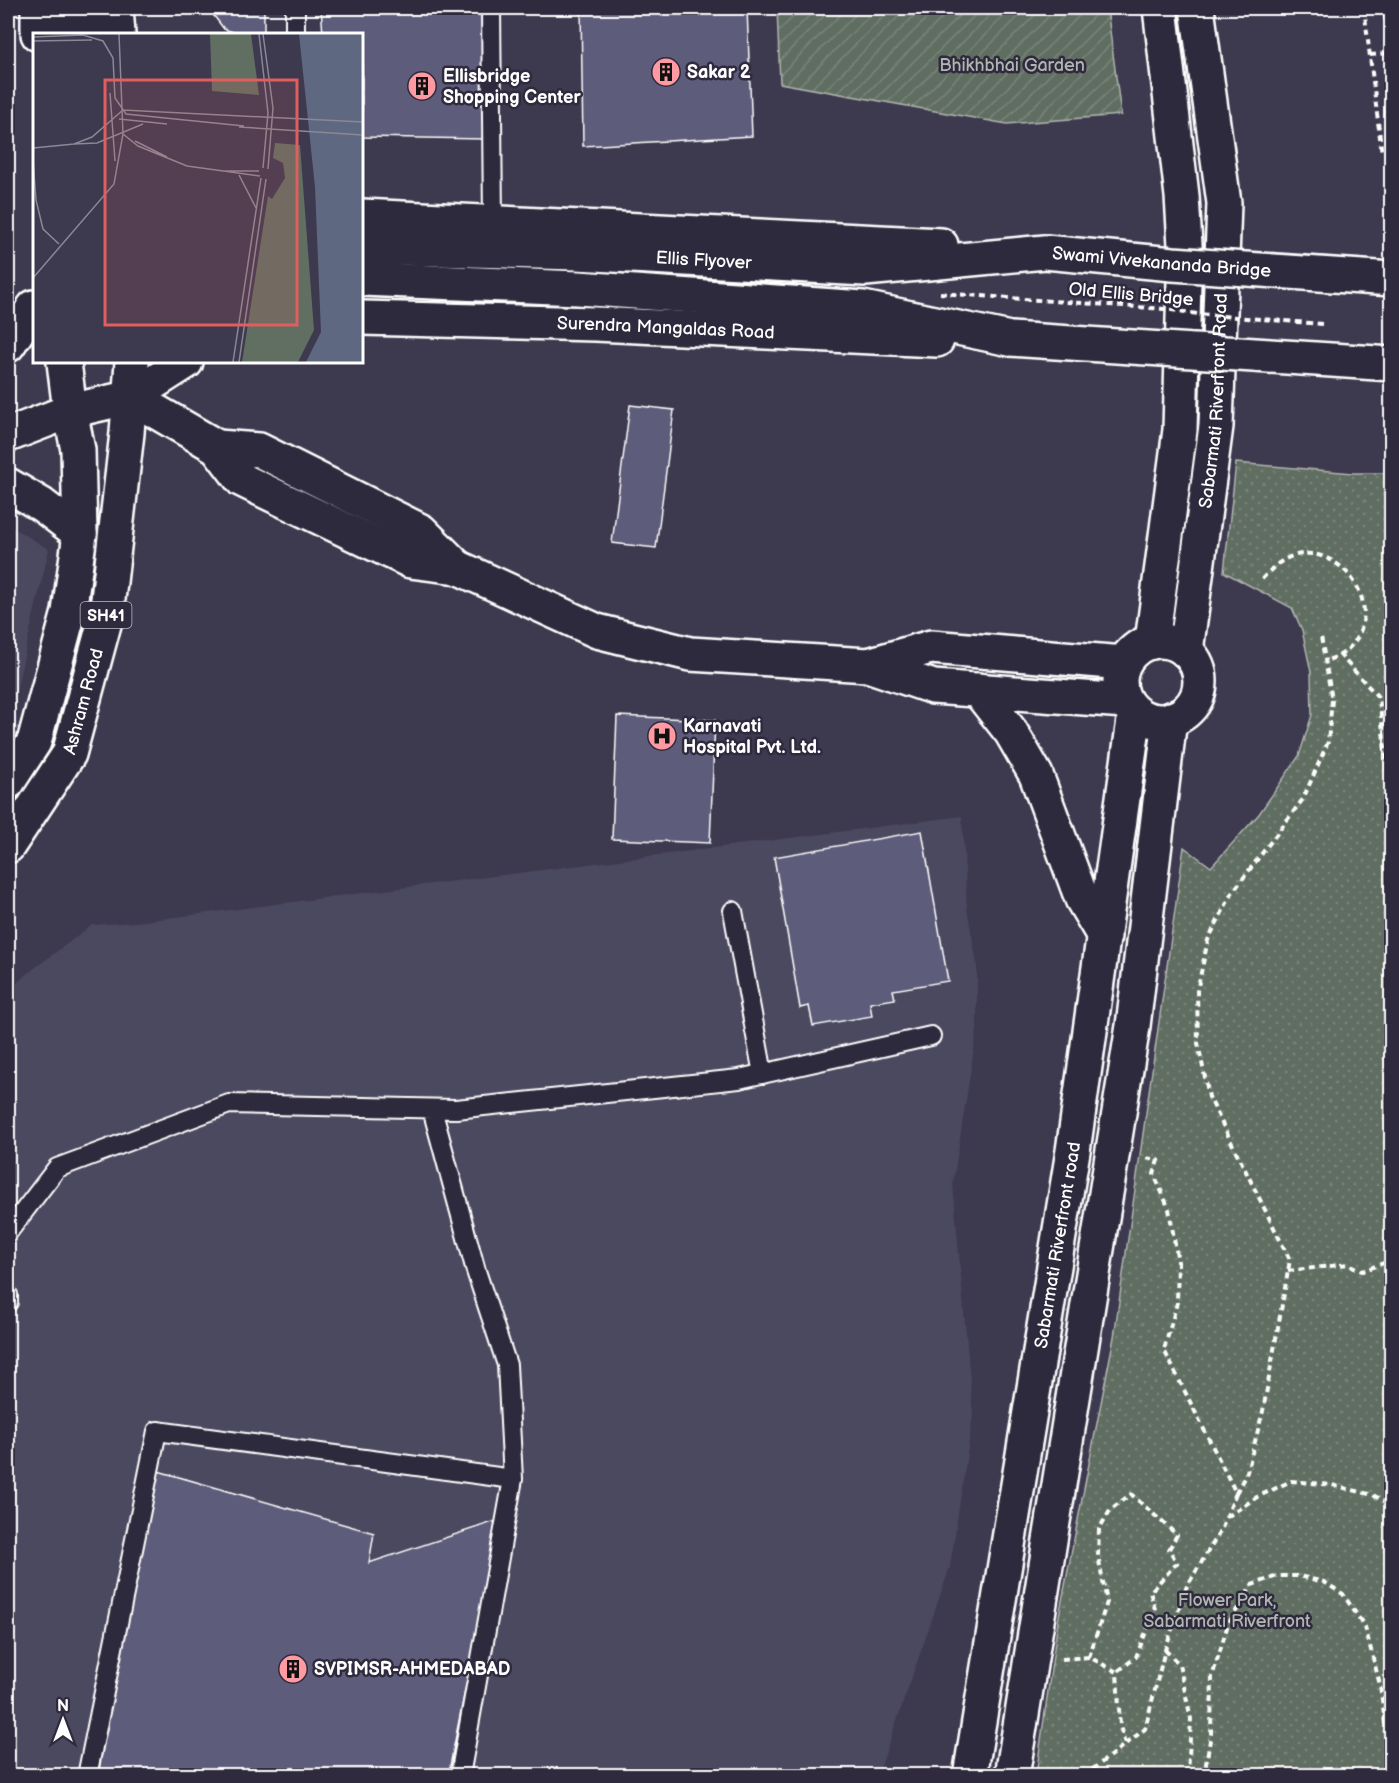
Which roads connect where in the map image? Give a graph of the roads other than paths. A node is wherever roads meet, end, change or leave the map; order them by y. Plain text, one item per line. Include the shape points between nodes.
1 (38, 8) edge
2 (64, 8) edge
3 (92, 8) edge
4 (116, 8) edge
5 (295, 8) edge
6 (490, 8) edge
7 (1160, 8) edge
8 (1197, 8) edge
9 (38, 33) edge
10 (64, 33) edge
11 (93, 33) edge
12 (118, 33) edge
13 (295, 33) edge
14 (363, 216) edge
15 (493, 222) junction
16 (363, 247) edge
17 (1045, 252) junction
18 (363, 279) edge
19 (1392, 279) edge
20 (33, 308) edge
21 (363, 318) edge
22 (1010, 339) junction
23 (8, 345) edge
24 (64, 363) edge
25 (132, 363) edge
26 (184, 363) edge
27 (1392, 364) edge
28 (131, 397) junction
29 (70, 411) junction
30 (8, 435) edge
31 (8, 485) edge
32 (80, 534) junction
33 (1152, 642) junction
34 (1186, 651) junction
35 (1124, 663) junction
36 (868, 665) junction
37 (978, 690) junction
38 (1130, 707) junction
39 (1170, 719) junction
40 (8, 782) edge
41 (8, 846) edge
42 (733, 910) dead end
43 (1104, 936) junction
44 (931, 1036) dead end
45 (763, 1074) junction
46 (432, 1109) junction
47 (1073, 1150) junction
48 (1126, 1157) junction
49 (8, 1232) edge
50 (8, 1295) edge
51 (8, 1302) edge
52 (513, 1479) junction
53 (87, 1776) edge
54 (460, 1776) edge
55 (970, 1776) edge
56 (1012, 1776) edge

1 - 9 street
2 - 10 street
3 - 11 street
4 - 12 street
5 - 13 lane
6 - 15 lane
7 - 33 street, Sabarmati Riverfront Road via 1185,245 1180,429
8 - 34 street, Sabarmati Riverfront Road via 1224,203 1216,426
14 - 15 street
15 - 17 street, Swami Vivekananda Bridge
16 - 17 street, Ellis Flyover via 577,253 866,269
17 - 19 street, Swami Vivekananda Bridge, bridge
18 - 22 street, Ellis Flyover via 578,288 863,308
20 - 23 street
21 - 22 street, Surendra Mangaldas Road via 595,324 972,342
22 - 27 street, bridge
24 - 29 street, Ashram Road
25 - 28 street, Ashram Road / SH41
26 - 28 street
28 - 29 street
28 - 36 street via 217,447 259,450 421,531 457,567 597,631 690,654
28 - 41 street, Ashram Road / SH41 via 106,617 69,754
29 - 30 street
29 - 32 street, Ashram Road via 78,450
31 - 32 street
32 - 40 street, Ashram Road via 69,612 34,742
33 - 34 street via 1176,644
33 - 35 street via 1139,647
34 - 39 street via 1199,672 1198,691 1189,708
35 - 36 street via 931,647
35 - 38 street via 1119,680
36 - 37 street via 933,687
37 - 38 street
37 - 43 street via 1011,732 1036,775 1082,899
38 - 39 street via 1151,720
38 - 43 street, Sabarmati Riverfront road
39 - 48 street via 1133,1026
42 - 45 lane
43 - 47 street, Sabarmati Riverfront road
44 - 45 lane
45 - 46 lane via 480,1107
46 - 49 lane via 229,1104 57,1168
46 - 52 lane via 476,1271 507,1365
47 - 48 street
47 - 55 street, Sabarmati Riverfront road
48 - 56 street
50 - 51 lane
52 - 53 lane via 157,1431
52 - 54 lane

